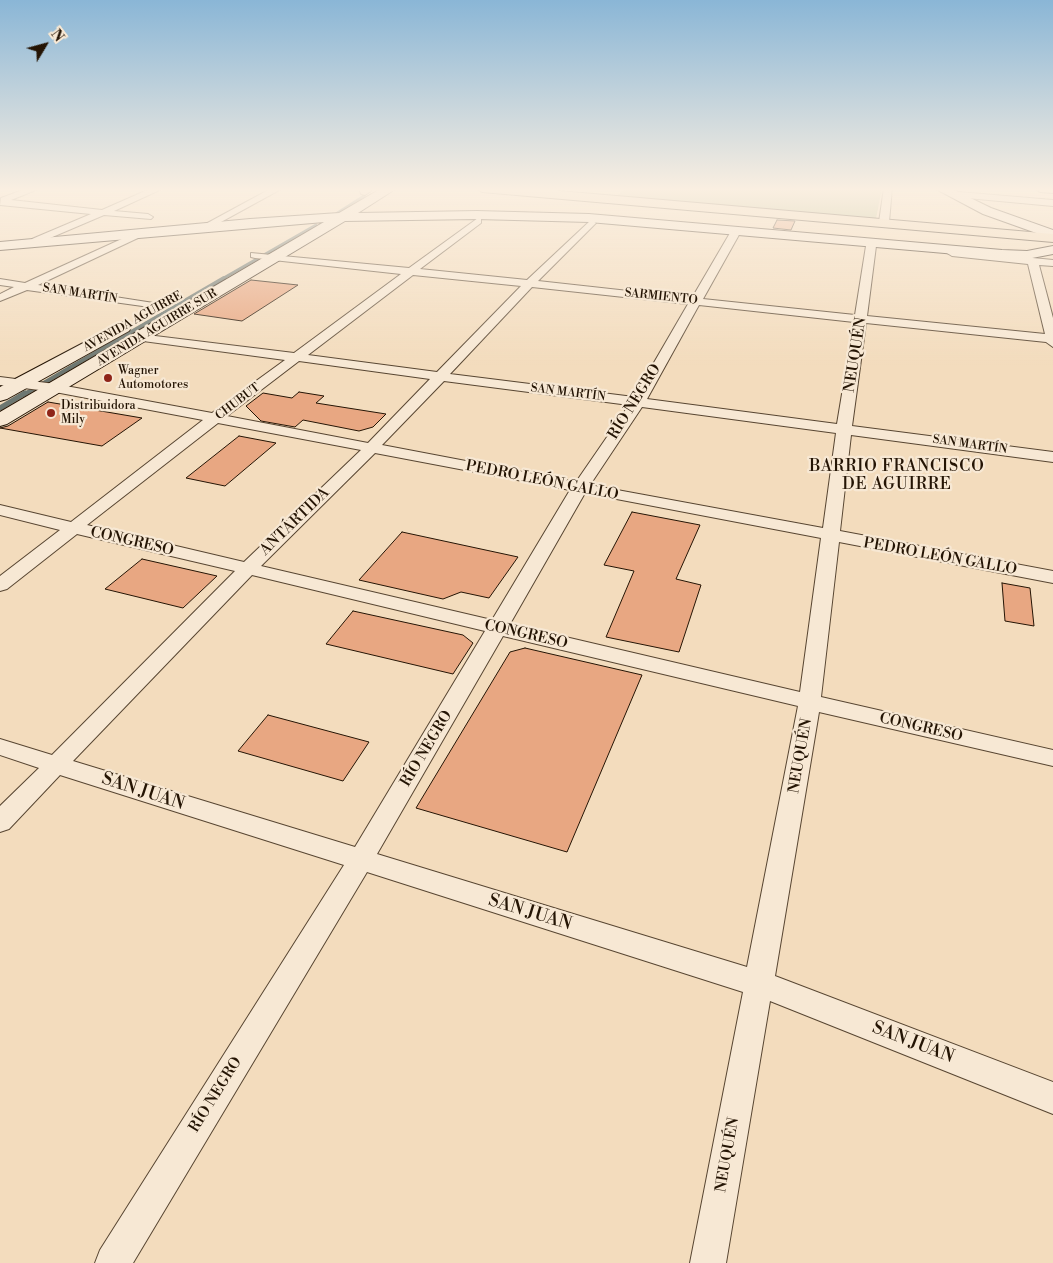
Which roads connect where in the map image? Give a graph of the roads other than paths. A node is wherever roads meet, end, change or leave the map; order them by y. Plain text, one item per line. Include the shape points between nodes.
1 (871, 246) edge
2 (28, 247) edge
3 (111, 247) edge
4 (277, 247) edge
5 (283, 247) edge
6 (443, 247) edge
7 (567, 247) edge
8 (727, 247) edge
9 (881, 247) edge
10 (929, 247) edge
11 (0, 250) edge
12 (1053, 250) edge
13 (265, 256) junction
14 (1033, 261) junction
15 (1053, 263) edge
16 (409, 272) junction
17 (0, 282) edge
18 (529, 284) junction
19 (27, 286) junction
20 (0, 298) edge
21 (696, 301) junction
22 (160, 307) junction
23 (861, 318) junction
24 (143, 337) junction
25 (1053, 340) edge
26 (296, 358) junction
27 (0, 374) edge
28 (442, 376) junction
29 (0, 381) edge
30 (26, 383) junction
31 (53, 387) junction
32 (0, 395) edge
33 (638, 402) junction
34 (215, 418) junction
35 (0, 420) edge
36 (844, 428) junction
37 (371, 448) junction
38 (1053, 457) edge
39 (580, 488) junction
40 (0, 510) edge
41 (74, 528) junction
42 (831, 537) junction
43 (247, 569) junction
44 (1053, 578) edge
45 (0, 585) edge
46 (498, 628) junction
47 (810, 702) junction
48 (0, 747) edge
49 (1053, 758) edge
50 (57, 765) junction
51 (0, 822) edge
52 (360, 861) junction
53 (760, 984) junction
54 (1053, 1098) edge
55 (113, 1263) edge
56 (708, 1263) edge

1 - 23 street, NEUQUÉN
2 - 11 main road
3 - 19 street
4 - 13 main road, AVENIDA AGUIRRE
5 - 13 main road, AVENIDA AGUIRRE SUR
6 - 16 street, CHUBUT
7 - 18 street, ANTÁRTIDA
8 - 21 street, RÍO NEGRO
9 - 14 street
10 - 12 main road via 1027,255
13 - 16 street, SARMIENTO
13 - 22 main road, AVENIDA AGUIRRE
13 - 24 main road, AVENIDA AGUIRRE SUR
14 - 15 street
14 - 25 street
16 - 18 street, SARMIENTO
16 - 26 street, CHUBUT
17 - 19 street, SAN MARTÍN
18 - 21 street, SARMIENTO
18 - 28 street, ANTÁRTIDA
19 - 20 street
19 - 22 street, SAN MARTÍN
21 - 23 street, SARMIENTO
21 - 33 street, RÍO NEGRO
22 - 30 main road, AVENIDA AGUIRRE
23 - 25 street, SARMIENTO
23 - 36 street, NEUQUÉN
24 - 26 street, SAN MARTÍN
24 - 31 main road, AVENIDA AGUIRRE SUR
26 - 28 street, SAN MARTÍN
26 - 34 street, CHUBUT
27 - 30 street, PEDRO LEÓN GALLO
28 - 33 street, SAN MARTÍN
28 - 37 street, ANTÁRTIDA
29 - 30 street, PEDRO LEÓN GALLO
30 - 31 street, PEDRO LEÓN GALLO
30 - 32 main road
31 - 34 street, PEDRO LEÓN GALLO
31 - 35 main road, AVENIDA AGUIRRE SUR
33 - 36 street, SAN MARTÍN
33 - 39 street, RÍO NEGRO
34 - 37 street, PEDRO LEÓN GALLO
34 - 41 street, CHUBUT
36 - 38 street, SAN MARTÍN
36 - 42 street, NEUQUÉN
37 - 39 street, PEDRO LEÓN GALLO
37 - 43 street, ANTÁRTIDA
39 - 42 street, PEDRO LEÓN GALLO
39 - 46 street, RÍO NEGRO
40 - 41 street, CONGRESO
41 - 43 street, CONGRESO
41 - 45 street, CHUBUT
42 - 44 street, PEDRO LEÓN GALLO
42 - 47 street, NEUQUÉN
43 - 46 street, CONGRESO
43 - 50 street, ANTÁRTIDA
46 - 47 street, CONGRESO
46 - 52 street, RÍO NEGRO
47 - 49 street, CONGRESO
47 - 53 street, NEUQUÉN
48 - 50 street, SAN JUAN
50 - 51 street, ANTÁRTIDA
50 - 52 street, SAN JUAN
52 - 53 street, SAN JUAN
52 - 55 street, RÍO NEGRO
53 - 54 street, SAN JUAN
53 - 56 street, NEUQUÉN

